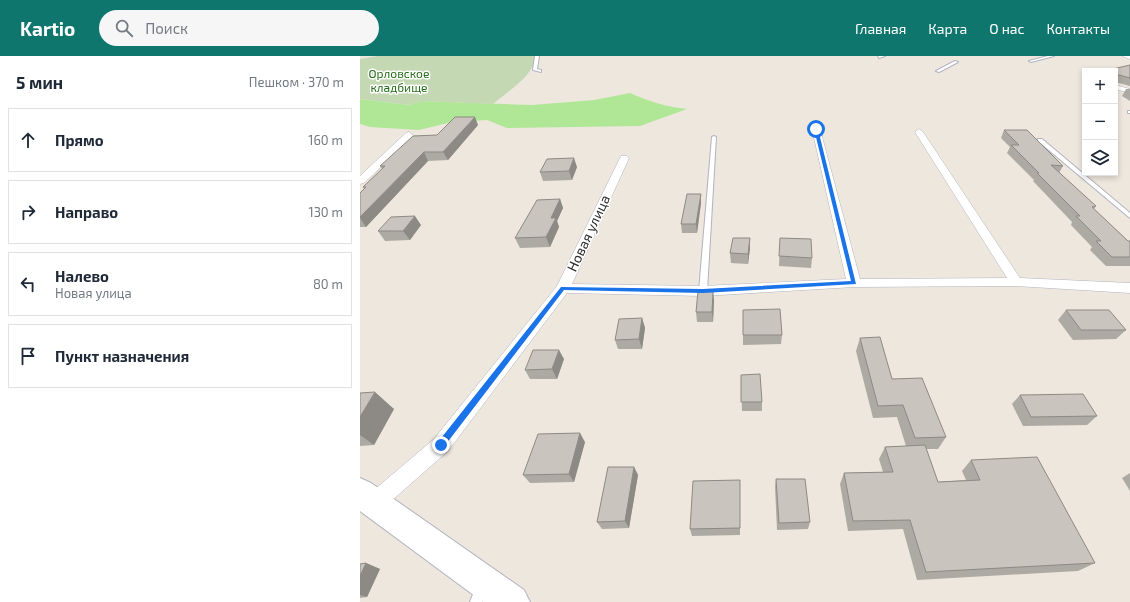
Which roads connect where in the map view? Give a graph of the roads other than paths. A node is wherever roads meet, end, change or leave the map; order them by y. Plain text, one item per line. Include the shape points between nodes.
1 (537, 56) edge
2 (1052, 56) edge
3 (1126, 56) edge
4 (1130, 57) edge
5 (1031, 61) dead end
6 (956, 62) dead end
7 (540, 71) dead end
8 (938, 71) dead end
9 (1118, 88) edge
10 (1130, 91) edge
11 (816, 129) dead end
12 (919, 132) dead end
13 (409, 135) dead end
14 (714, 137) dead end
15 (1040, 140) dead end
16 (624, 158) dead end
17 (360, 181) edge
18 (1130, 216) edge
19 (1016, 282) junction
20 (854, 283) junction
21 (563, 288) junction
22 (1130, 288) edge
23 (703, 291) junction
24 (367, 498) edge
25 (480, 592) edge
26 (512, 602) edge

1 - 7 lane via 535,70
2 - 5 lane
3 - 4 street
6 - 8 lane
9 - 10 street
11 - 20 street
12 - 19 street
13 - 17 street
14 - 23 lane
15 - 18 lane
16 - 21 street, Новая улица
19 - 20 street
19 - 22 street
20 - 23 street
21 - 23 street
21 - 24 street, Новая улица via 441,445
24 - 25 main road
25 - 26 main road

